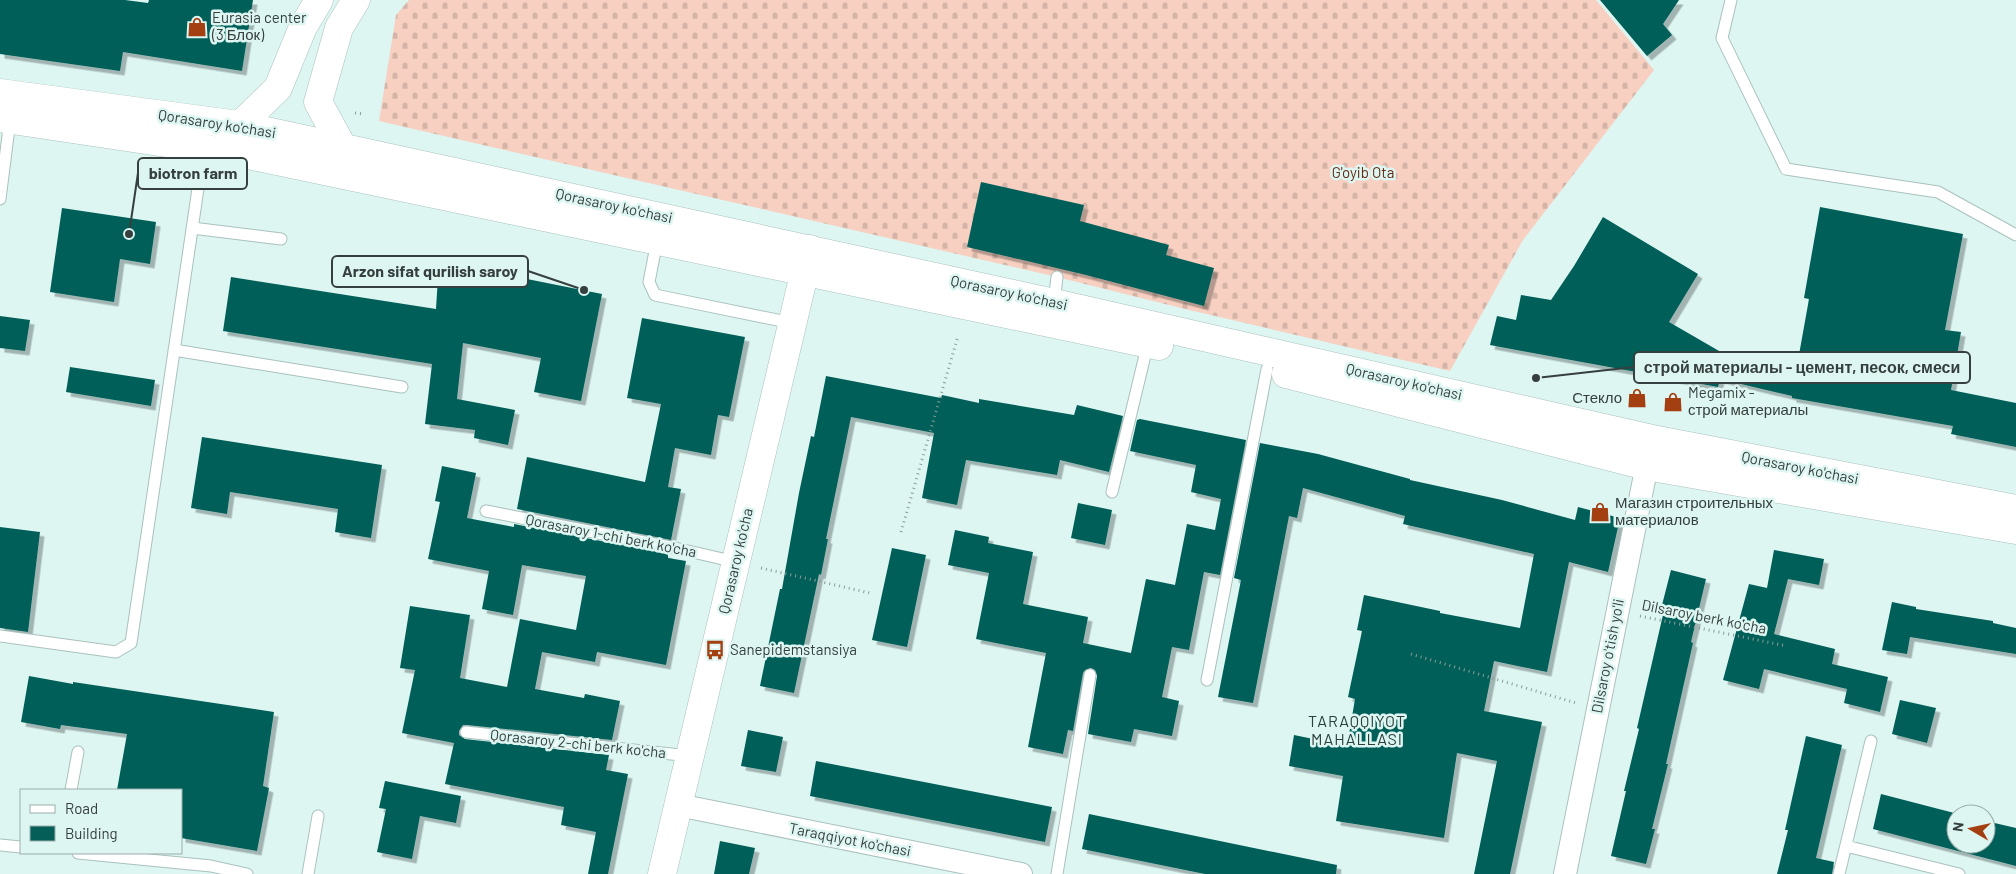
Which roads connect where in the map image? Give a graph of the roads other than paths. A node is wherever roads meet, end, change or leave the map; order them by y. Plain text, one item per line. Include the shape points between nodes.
1 (319, 0) edge
2 (356, 0) edge
3 (1731, 0) edge
4 (278, 88) junction
5 (0, 93) edge
6 (318, 102) junction
7 (5, 119) edge
8 (239, 125) junction
9 (290, 136) junction
10 (343, 148) junction
11 (210, 149) junction
12 (253, 156) junction
13 (320, 170) junction
14 (0, 199) edge
15 (192, 228) junction
16 (2016, 235) edge
17 (281, 239) dead end
18 (657, 241) junction
19 (807, 260) junction
20 (792, 323) junction
21 (1148, 343) junction
22 (174, 350) junction
23 (1267, 369) junction
24 (402, 387) dead end
25 (1652, 439) junction
26 (1646, 466) junction
27 (1112, 492) dead end
28 (2016, 510) edge
29 (486, 511) dead end
30 (2016, 530) edge
31 (736, 562) junction
32 (0, 636) edge
33 (1090, 675) dead end
34 (1208, 680) dead end
35 (466, 732) dead end
36 (1871, 741) dead end
37 (78, 752) dead end
38 (690, 756) junction
39 (71, 789) edge
40 (678, 805) junction
41 (318, 816) dead end
42 (0, 845) edge
43 (1846, 846) junction
44 (20, 847) edge
45 (88, 854) edge
46 (247, 874) edge
47 (308, 874) edge
48 (662, 874) edge
49 (1021, 874) edge
50 (1057, 874) edge
51 (1565, 874) edge
52 (1839, 874) edge
53 (1959, 874) edge

1 - 4 main road via 303,27
2 - 6 main road via 339,28
3 - 16 lane via 1722,38 1786,169 1938,192
4 - 8 main road
4 - 9 main road
5 - 8 main road, Qorasaroy ko'chasi
6 - 9 main road
6 - 10 main road
7 - 11 main road, Qorasaroy ko'chasi
7 - 14 lane
8 - 9 main road, Qorasaroy ko'chasi
8 - 11 main road
9 - 10 main road, Qorasaroy ko'chasi
9 - 12 main road
9 - 13 main road via 305,158
10 - 19 main road, Qorasaroy ko'chasi
11 - 12 main road, Qorasaroy ko'chasi
11 - 15 lane
12 - 13 main road, Qorasaroy ko'chasi
13 - 18 main road, Qorasaroy ko'chasi
15 - 17 lane
15 - 22 lane
18 - 19 main road, Qorasaroy ko'chasi
18 - 20 lane via 649,282 654,295
19 - 20 main road, Qorasaroy ko'cha
19 - 21 main road, Qorasaroy ko'chasi
19 - 25 main road, Qorasaroy ko'chasi via 1056,290
20 - 31 main road, Qorasaroy ko'cha
21 - 23 main road, Qorasaroy ko'chasi
21 - 27 lane
22 - 24 lane
22 - 32 lane via 131,644 116,652
23 - 26 main road, Qorasaroy ko'chasi
23 - 34 lane
25 - 26 street, Dilsaroy o'tish yo'li
25 - 28 main road, Qorasaroy ko'chasi
26 - 30 main road, Qorasaroy ko'chasi
26 - 51 street, Dilsaroy o'tish yo'li
29 - 31 lane, Qorasaroy 1-chi berk ko'cha
31 - 38 main road, Qorasaroy ko'cha
33 - 50 lane
35 - 38 lane, Qorasaroy 2-chi berk ko'cha
36 - 43 lane
37 - 39 lane
38 - 40 main road, Qorasaroy ko'cha
40 - 48 main road, Qorasaroy ko'cha
40 - 49 street, Taraqqiyot ko'chasi
41 - 47 lane
42 - 44 lane
43 - 52 lane
43 - 53 lane
45 - 46 lane via 211,866

